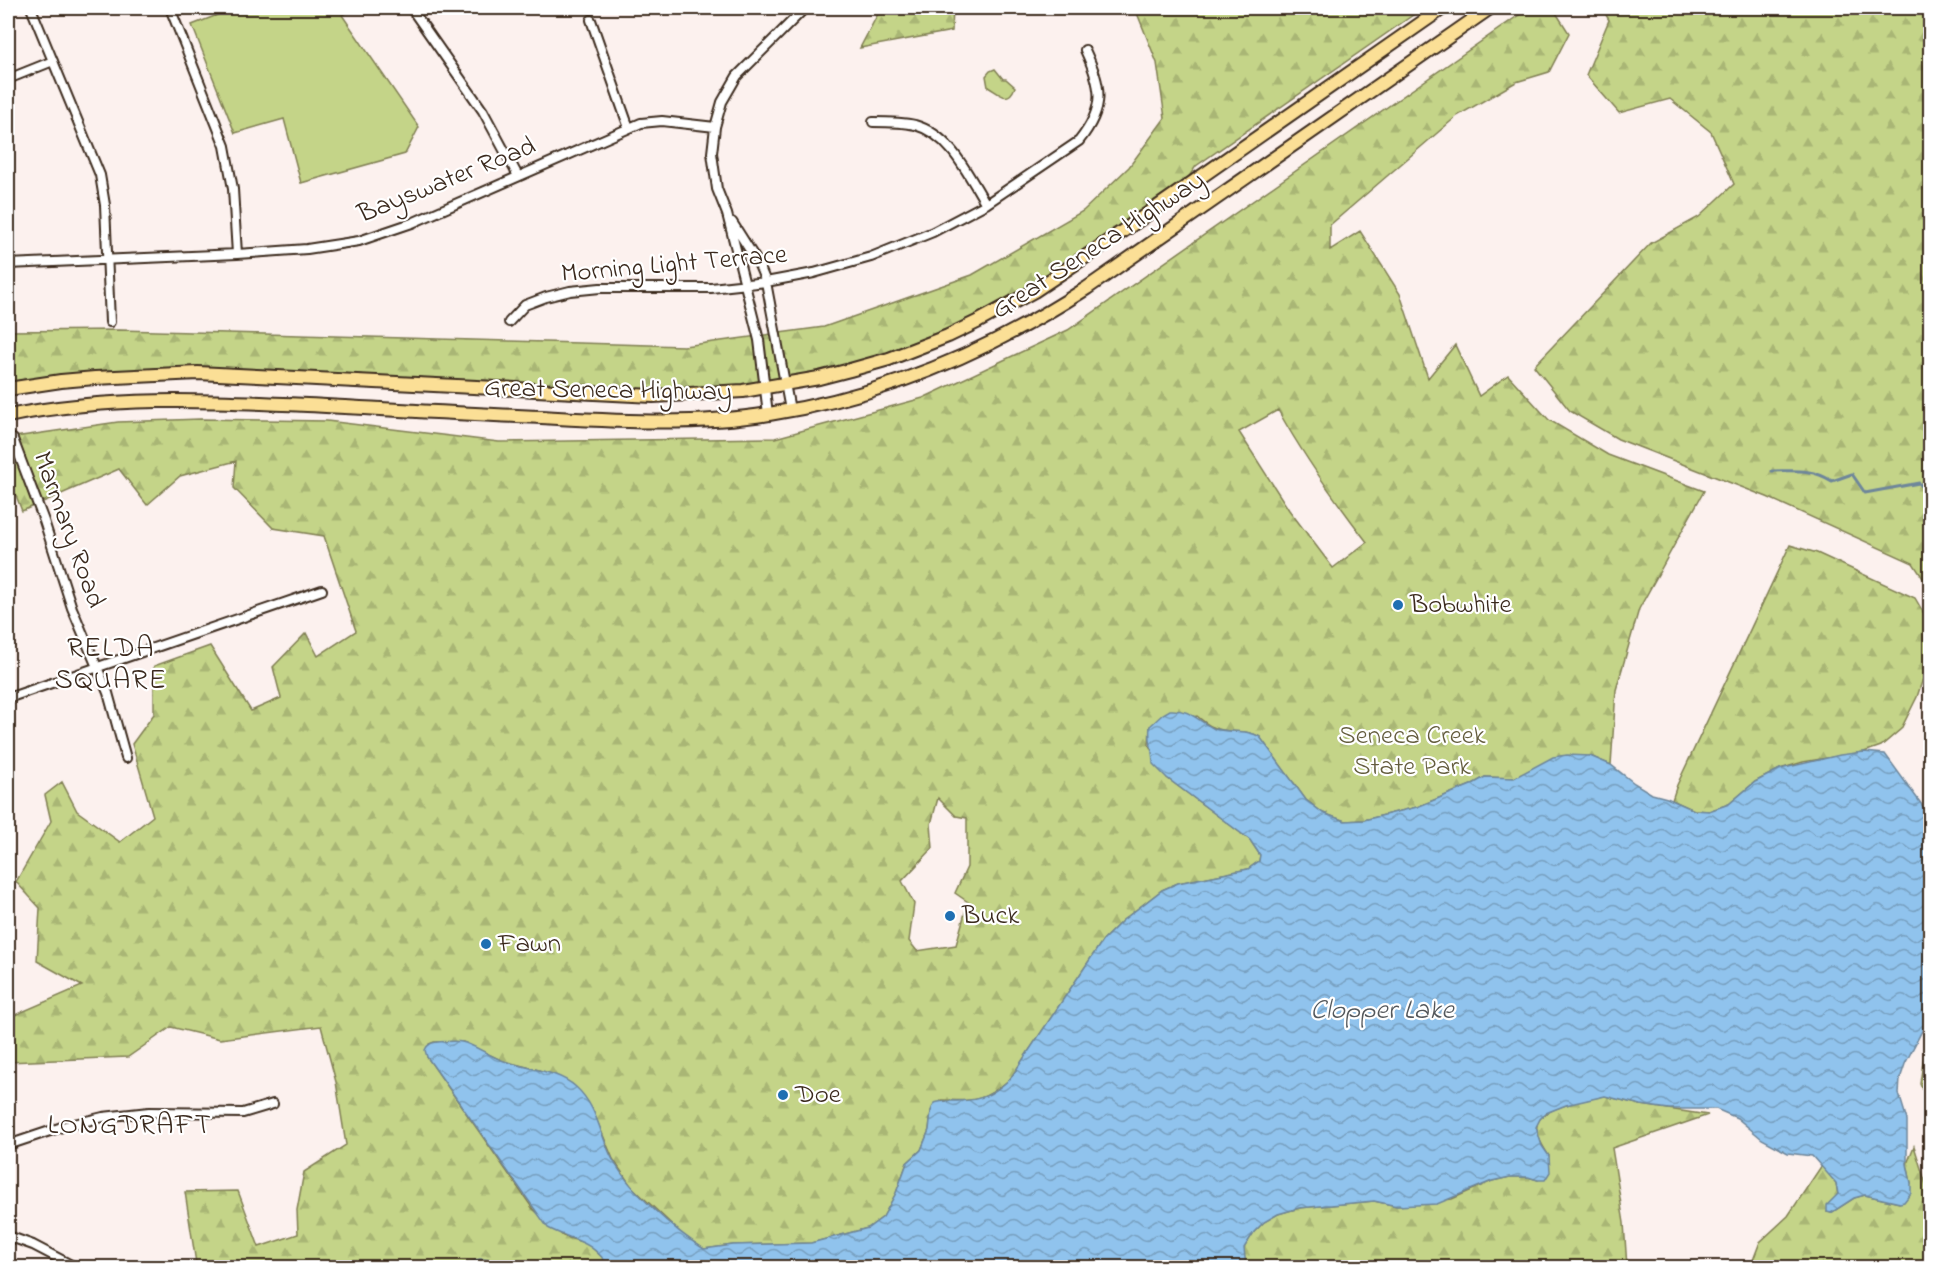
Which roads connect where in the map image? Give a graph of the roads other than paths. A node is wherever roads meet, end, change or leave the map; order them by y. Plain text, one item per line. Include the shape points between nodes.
1 (31, 8) edge
2 (170, 8) edge
3 (411, 8) edge
4 (804, 8) edge
5 (1443, 8) edge
6 (1490, 8) edge
7 (591, 20) dead end
8 (1085, 50) dead end
9 (53, 61) junction
10 (8, 79) edge
11 (873, 122) dead end
12 (715, 127) junction
13 (629, 128) junction
14 (518, 176) junction
15 (986, 204) junction
16 (727, 214) junction
17 (237, 254) junction
18 (107, 260) junction
19 (8, 264) edge
20 (766, 282) junction
21 (746, 284) junction
22 (509, 321) dead end
23 (110, 322) dead end
24 (786, 385) junction
25 (765, 388) junction
26 (8, 390) edge
27 (790, 410) junction
28 (768, 414) junction
29 (8, 416) edge
30 (13, 439) dead end
31 (322, 590) dead end
32 (97, 668) junction
33 (8, 698) edge
34 (126, 758) dead end
35 (273, 1104) dead end
36 (8, 1145) edge
37 (8, 1236) edge
38 (76, 1268) edge

1 - 9 street
2 - 17 street via 225,146 233,189
3 - 14 street via 483,111
4 - 12 street via 737,76 722,102
5 - 24 main road, Great Seneca Highway via 1015,303 889,359
6 - 27 main road, Great Seneca Highway via 1044,316 934,370 884,388
7 - 13 street
8 - 15 street, Morning Light Terrace via 1098,84 1099,100 1091,126 1079,141
9 - 10 street
9 - 18 street via 100,175
11 - 15 street via 912,124 936,135 952,150
12 - 13 street, Bayswater Road via 662,121
12 - 16 street via 712,153 717,189
13 - 14 street, Bayswater Road
14 - 17 street, Bayswater Road via 412,223 359,241
15 - 20 street, Morning Light Terrace via 933,232 871,257
16 - 20 street
16 - 21 street
17 - 18 street, Bayswater Road
18 - 19 street, Bayswater Road
18 - 23 street
20 - 21 street, Morning Light Terrace
20 - 24 street
21 - 22 street, Morning Light Terrace via 570,291 525,305
21 - 25 street
24 - 25 main road, Great Seneca Highway
24 - 27 street
25 - 26 main road, Great Seneca Highway via 653,396 198,373 105,377
25 - 28 street
27 - 28 main road, Great Seneca Highway
28 - 29 main road, Great Seneca Highway via 687,422 185,400 61,407
30 - 32 street, Marmary Road
31 - 32 street
32 - 33 street
32 - 34 street, Marmary Road
35 - 36 street via 243,1113 149,1112 104,1117
37 - 38 street

